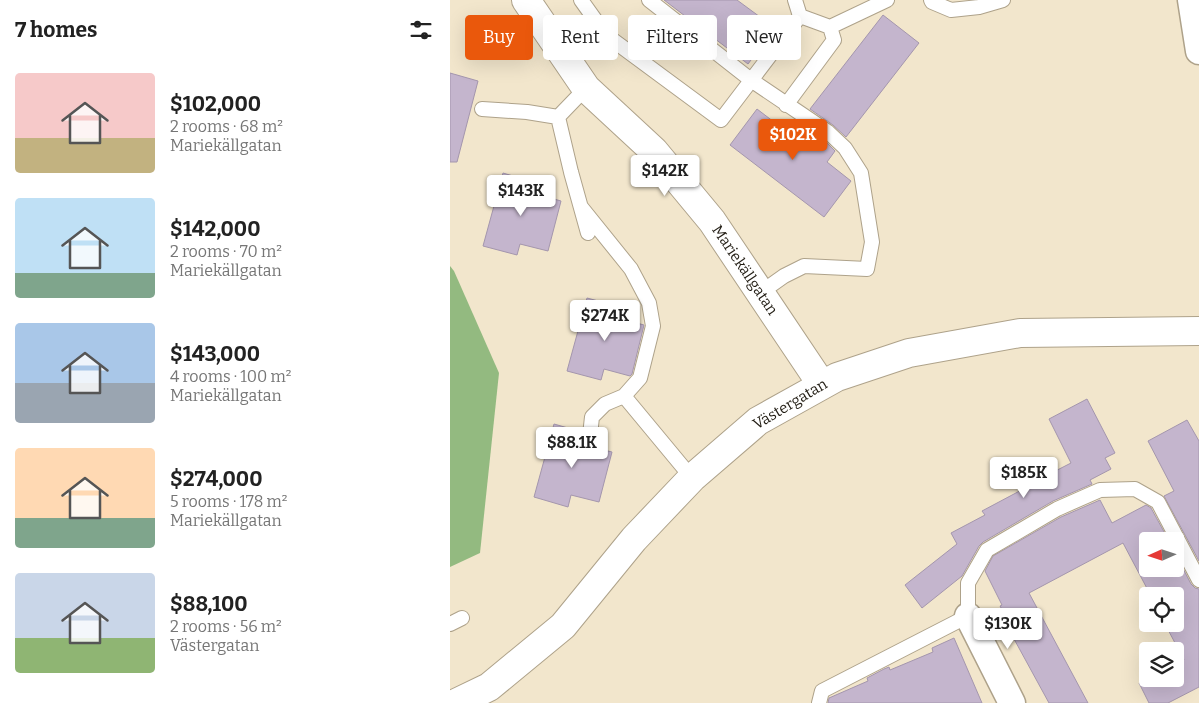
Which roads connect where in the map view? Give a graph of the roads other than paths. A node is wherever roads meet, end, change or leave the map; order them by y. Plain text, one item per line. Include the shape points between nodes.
1 (526, 0) edge
2 (581, 0) edge
3 (648, 0) edge
4 (795, 0) edge
5 (887, 0) edge
6 (931, 0) edge
7 (1003, 0) edge
8 (1191, 0) edge
9 (592, 15) edge
10 (800, 15) edge
11 (801, 16) edge
12 (543, 25) edge
13 (830, 27) junction
14 (618, 44) edge
15 (1199, 51) edge
16 (567, 60) edge
17 (766, 60) edge
18 (751, 80) junction
19 (586, 88) junction
20 (786, 105) junction
21 (482, 109) dead end
22 (558, 117) junction
23 (581, 207) junction
24 (588, 233) dead end
25 (760, 292) junction
26 (1199, 330) edge
27 (822, 385) junction
28 (624, 396) junction
29 (590, 435) dead end
30 (692, 478) junction
31 (1199, 580) edge
32 (968, 616) junction
33 (456, 703) edge
34 (819, 703) edge
35 (1012, 703) edge

1 - 12 street, Mariekällgatan
2 - 9 lane
3 - 18 lane
4 - 10 lane
5 - 13 lane
6 - 7 lane via 952,10
8 - 15 street
11 - 13 lane
13 - 20 lane via 834,40
14 - 18 lane via 721,120
16 - 19 street, Mariekällgatan
17 - 18 lane
18 - 20 lane
19 - 22 lane
19 - 25 street, Mariekällgatan via 654,151 712,221
20 - 25 lane via 828,132 845,148 861,173 872,242 867,269 804,266
21 - 22 lane
22 - 23 lane
23 - 24 lane
23 - 28 lane via 631,270 649,302 653,326 640,378
25 - 27 street, Mariekällgatan
26 - 27 street, Västergatan via 1020,333 909,353
27 - 30 street, Västergatan via 758,421
28 - 29 lane via 605,404 592,416
28 - 30 lane
30 - 33 street, Västergatan via 634,539 563,626 488,686
31 - 32 lane via 1158,502 1135,489 1100,490 1057,509 987,550 968,583
32 - 34 lane via 822,691
32 - 35 street

